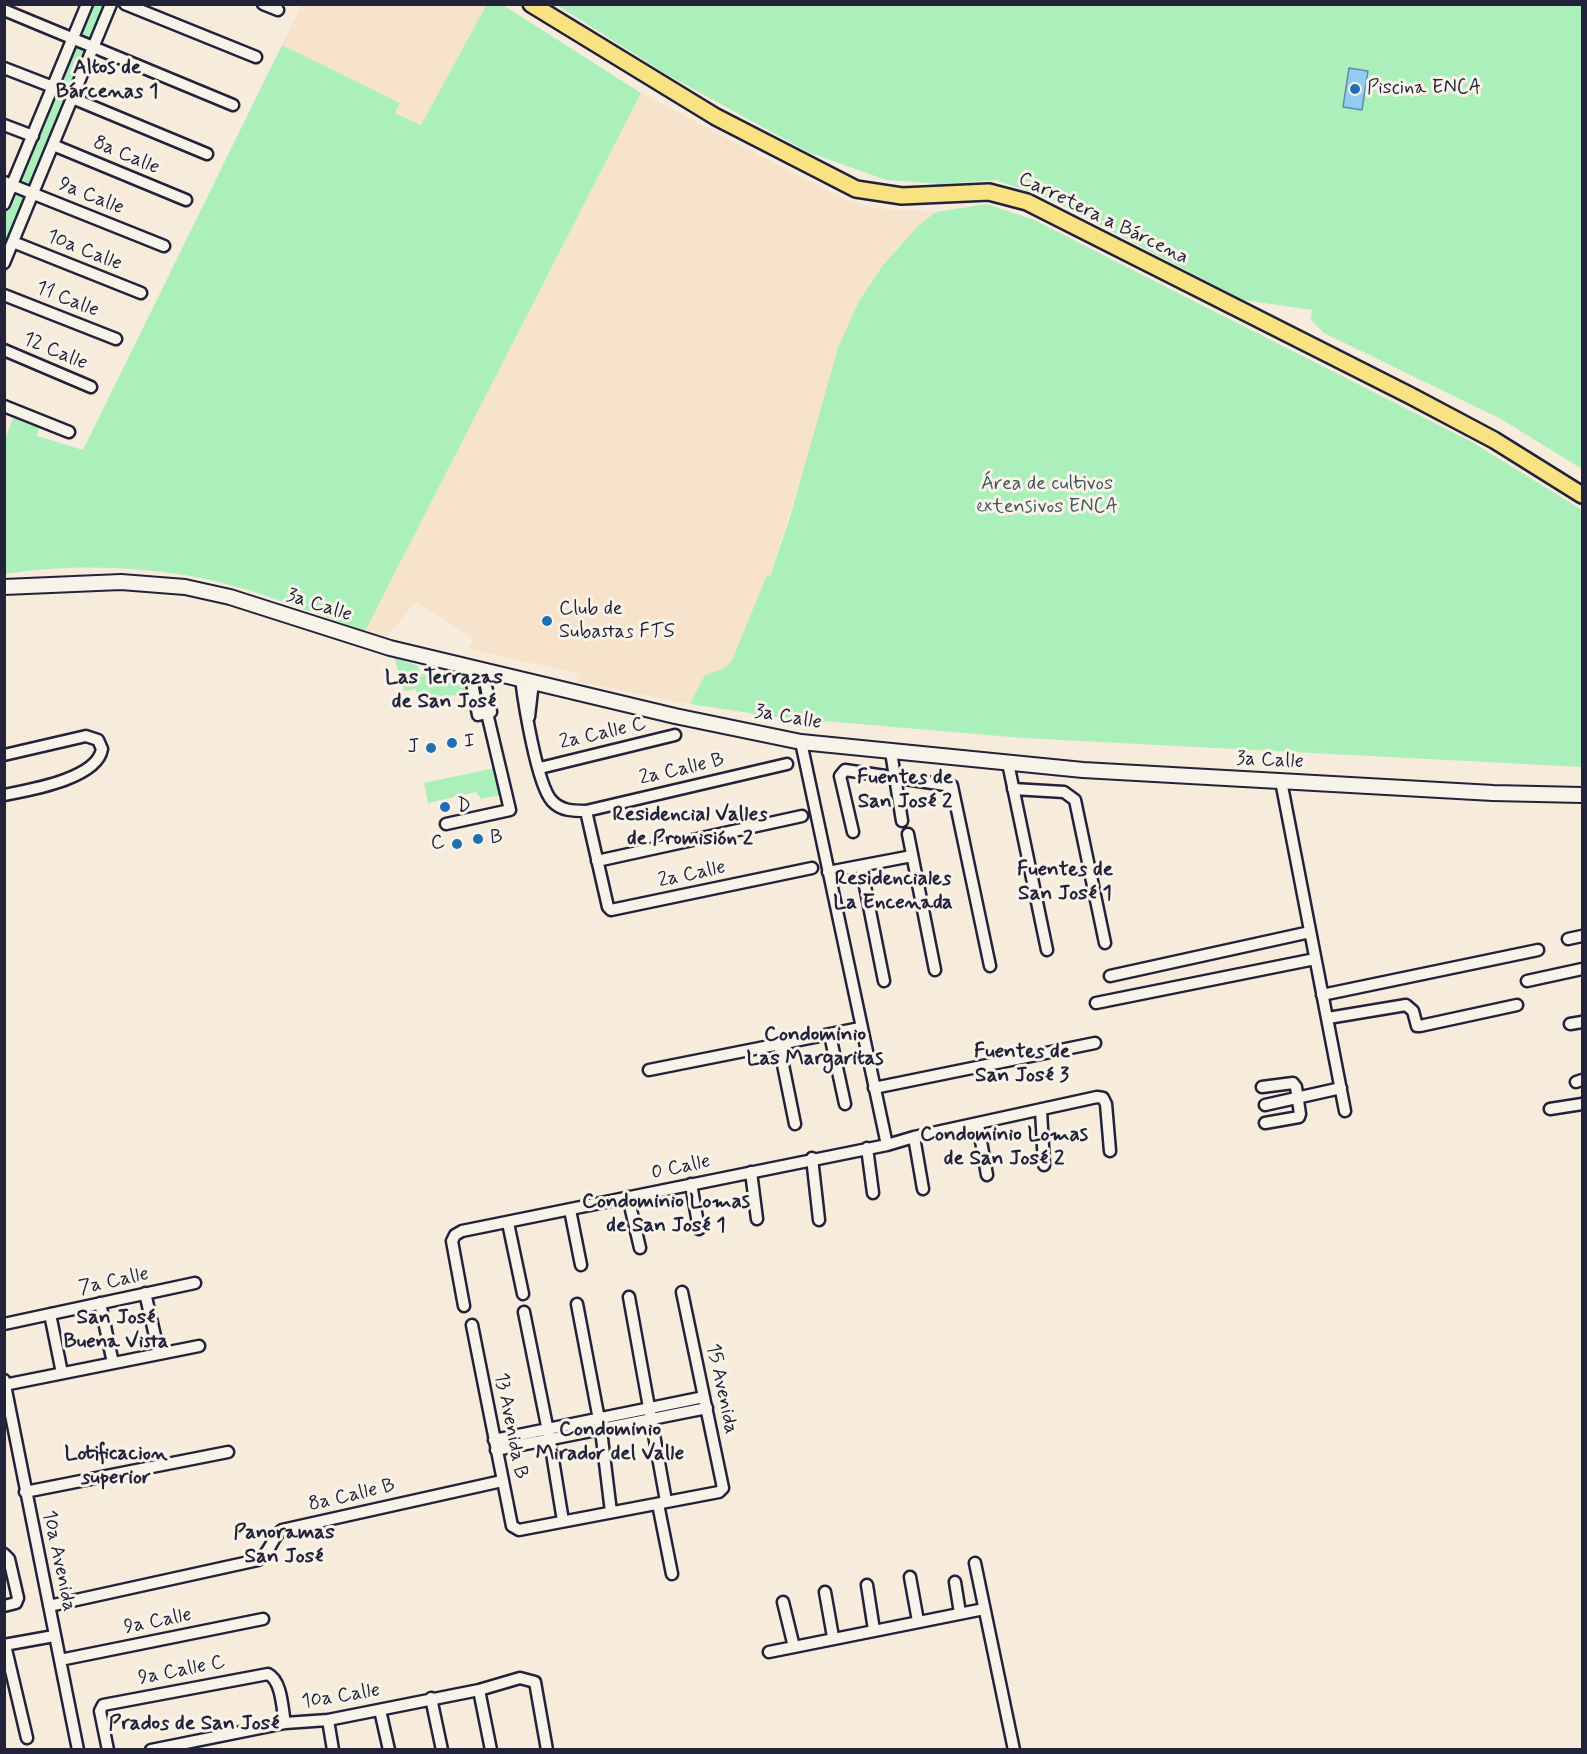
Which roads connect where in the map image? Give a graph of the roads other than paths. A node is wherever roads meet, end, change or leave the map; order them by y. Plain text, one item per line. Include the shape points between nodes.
1 (87, 4) edge
2 (111, 4) edge
3 (125, 4) edge
4 (263, 4) edge
5 (531, 4) edge
6 (4, 10) edge
7 (278, 10) dead end
8 (73, 38) junction
9 (93, 47) junction
10 (256, 57) dead end
11 (4, 68) edge
12 (53, 87) junction
13 (72, 98) junction
14 (233, 105) dead end
15 (4, 125) edge
16 (33, 136) junction
17 (53, 145) junction
18 (207, 154) dead end
19 (9, 184) edge
20 (33, 194) junction
21 (186, 200) dead end
22 (4, 204) edge
23 (13, 242) junction
24 (164, 246) dead end
25 (4, 263) edge
26 (141, 293) dead end
27 (4, 295) edge
28 (116, 339) dead end
29 (4, 350) edge
30 (91, 387) dead end
31 (4, 406) edge
32 (69, 432) dead end
33 (1582, 495) edge
34 (4, 587) edge
35 (476, 669) junction
36 (527, 681) junction
37 (675, 735) dead end
38 (801, 742) junction
39 (891, 753) junction
40 (4, 754) edge
41 (1008, 763) junction
42 (787, 764) dead end
43 (540, 768) junction
44 (893, 779) junction
45 (1281, 781) junction
46 (1013, 789) junction
47 (4, 795) edge
48 (1582, 795) edge
49 (586, 811) junction
50 (802, 816) dead end
51 (902, 821) dead end
52 (446, 824) dead end
53 (853, 832) dead end
54 (908, 834) dead end
55 (912, 856) junction
56 (597, 861) junction
57 (861, 866) junction
58 (812, 868) dead end
59 (828, 872) junction
60 (1310, 932) junction
61 (1582, 936) edge
62 (1568, 939) dead end
63 (1105, 943) dead end
64 (1047, 950) dead end
65 (1538, 950) dead end
66 (1315, 959) junction
67 (990, 966) dead end
68 (1582, 969) edge
69 (935, 970) dead end
70 (1110, 976) dead end
71 (884, 981) dead end
72 (1527, 981) dead end
73 (1322, 995) junction
74 (1096, 1003) dead end
75 (1517, 1005) dead end
76 (1328, 1018) junction
77 (1582, 1022) edge
78 (1570, 1024) dead end
79 (860, 1028) junction
80 (830, 1035) junction
81 (1095, 1043) dead end
82 (779, 1046) junction
83 (649, 1070) dead end
84 (1262, 1087) dead end
85 (874, 1088) junction
86 (1341, 1088) junction
87 (1298, 1098) junction
88 (844, 1104) dead end
89 (1582, 1104) edge
90 (1265, 1105) dead end
91 (1550, 1109) dead end
92 (1041, 1110) junction
93 (1345, 1112) dead end
94 (1265, 1123) dead end
95 (795, 1124) dead end
96 (978, 1124) junction
97 (914, 1137) junction
98 (887, 1145) junction
99 (867, 1148) junction
100 (1110, 1151) dead end
101 (812, 1158) junction
102 (1044, 1165) dead end
103 (751, 1172) junction
104 (987, 1176) dead end
105 (691, 1184) junction
106 (922, 1188) dead end
107 (873, 1193) dead end
108 (628, 1197) junction
109 (570, 1210) junction
110 (757, 1219) dead end
111 (819, 1220) dead end
112 (508, 1222) junction
113 (699, 1229) dead end
114 (640, 1248) dead end
115 (581, 1265) dead end
116 (195, 1283) dead end
117 (682, 1292) dead end
118 (145, 1293) junction
119 (523, 1294) dead end
120 (629, 1297) dead end
121 (100, 1303) junction
122 (577, 1304) dead end
123 (464, 1306) dead end
124 (524, 1312) dead end
125 (50, 1314) junction
126 (4, 1324) edge
127 (472, 1325) dead end
128 (199, 1346) dead end
129 (159, 1353) junction
130 (113, 1363) junction
131 (62, 1373) junction
132 (5, 1383) edge
133 (706, 1403) junction
134 (651, 1414) junction
135 (599, 1424) junction
136 (546, 1430) junction
137 (550, 1441) junction
138 (16, 1442) junction
139 (4, 1445) edge
140 (495, 1445) junction
141 (228, 1452) dead end
142 (502, 1481) junction
143 (25, 1492) junction
144 (662, 1502) junction
145 (611, 1512) junction
146 (563, 1521) junction
147 (7, 1556) edge
148 (975, 1563) dead end
149 (672, 1574) dead end
150 (909, 1577) dead end
151 (955, 1582) dead end
152 (867, 1585) dead end
153 (825, 1592) dead end
154 (783, 1602) dead end
155 (8, 1606) edge
156 (49, 1606) junction
157 (984, 1609) junction
158 (960, 1613) junction
159 (263, 1619) dead end
160 (918, 1621) junction
161 (874, 1630) junction
162 (54, 1636) junction
163 (833, 1637) junction
164 (5, 1645) edge
165 (794, 1647) junction
166 (769, 1652) dead end
167 (60, 1660) junction
168 (479, 1690) junction
169 (431, 1698) junction
170 (380, 1710) junction
171 (328, 1720) junction
172 (285, 1723) junction
173 (27, 1738) dead end
174 (78, 1749) edge
175 (108, 1749) edge
176 (151, 1749) edge
177 (333, 1749) edge
178 (389, 1749) edge
179 (441, 1749) edge
180 (491, 1749) edge
181 (547, 1749) edge
182 (1014, 1749) edge

1 - 8 street
2 - 9 street
3 - 10 street
4 - 7 street
5 - 33 main road, Carretera a Bárcena via 716,117 856,189 902,196 989,192 1027,202 1411,396 1494,440
6 - 8 street
8 - 9 street
8 - 12 street
9 - 13 street
9 - 14 street
11 - 12 street
12 - 16 street
13 - 17 street
13 - 18 street
15 - 16 street
16 - 19 street
17 - 20 street
17 - 21 street, 8a Calle
19 - 20 street, 9a Calle
19 - 22 street
20 - 23 street
20 - 24 street, 9a Calle
23 - 25 street
23 - 26 street, 10a Calle
27 - 28 street, 11 Calle
29 - 30 street, 12 Calle
31 - 32 street
34 - 35 main road, 3a Calle via 102,582 185,587 230,597 390,648
35 - 36 main road, 3a Calle
35 - 52 street via 510,810
36 - 38 main road, 3a Calle
36 - 43 street via 529,723
37 - 43 street, 2a Calle C
38 - 39 main road, 3a Calle
38 - 59 street
39 - 41 main road, 3a Calle
39 - 44 street
40 - 47 street via 86,736 98,740 102,748 96,761 73,776
41 - 45 main road, 3a Calle
41 - 46 street
42 - 49 street, 2a Calle B
43 - 49 street via 551,801 572,811
44 - 51 street
44 - 53 street via 845,770 840,776
44 - 67 street via 952,786
45 - 48 main road, 3a Calle
45 - 60 street
46 - 63 street via 1064,792 1075,800
46 - 64 street
49 - 56 street
50 - 56 street
54 - 55 street
55 - 57 street
55 - 69 street
56 - 58 street, 2a Calle via 608,907 615,910
57 - 59 street
57 - 71 street
59 - 79 street
60 - 66 street
60 - 70 street
61 - 62 street
65 - 73 street
66 - 73 street
66 - 74 street
68 - 72 street
73 - 76 street
75 - 76 street via 1420,1026 1406,1005
76 - 86 street
77 - 78 street
79 - 80 street
79 - 85 street
80 - 82 street
80 - 88 street
81 - 85 street
82 - 83 street
82 - 95 street
84 - 87 street via 1293,1083
85 - 98 street
86 - 87 street
86 - 93 street
87 - 90 street
87 - 94 street via 1299,1117
89 - 91 street
92 - 96 street, 0 Calle
92 - 100 street, 0 Calle via 1104,1098
92 - 102 street
96 - 97 street, 0 Calle
96 - 104 street
97 - 98 street, 0 Calle
97 - 106 street
98 - 99 street, 0 Calle
99 - 101 street, 0 Calle
99 - 107 street
101 - 103 street, 0 Calle
101 - 111 street
103 - 105 street, 0 Calle
103 - 110 street
105 - 108 street, 0 Calle
105 - 113 street
108 - 109 street, 0 Calle
108 - 114 street
109 - 112 street, 0 Calle
109 - 115 street
112 - 119 street
112 - 123 street, 0 Calle via 455,1235 452,1241
116 - 118 street, 7a Calle
117 - 133 street, 15 Avenida
118 - 121 street, 7a Calle
118 - 129 street
120 - 134 street
121 - 125 street, 7a Calle
121 - 130 street
122 - 135 street
124 - 136 street
125 - 126 street, 7a Calle
125 - 131 street
127 - 140 street, 13 Avenida B
128 - 129 street
129 - 130 street
130 - 131 street
131 - 132 street
132 - 138 street, 10a Avenida
133 - 134 street
133 - 144 street, 15 Avenida via 723,1483 719,1492
134 - 135 street
134 - 144 street
135 - 136 street
135 - 137 street
135 - 145 street
136 - 137 street
136 - 140 street
137 - 140 street
137 - 146 street
138 - 139 street
138 - 143 street, 10a Avenida
140 - 142 street, 13 Avenida B
141 - 143 street
142 - 146 street, 13 Avenida B via 512,1526 519,1530
142 - 156 street, 8a Calle B via 282,1530 267,1554 258,1560
143 - 156 street, 10a Avenida
144 - 145 street
144 - 149 street
145 - 146 street
147 - 155 street via 18,1598
148 - 157 street
150 - 160 street
151 - 158 street
152 - 161 street
153 - 163 street
154 - 165 street
156 - 162 street, 10a Avenida
157 - 158 street
157 - 182 street
158 - 160 street
159 - 167 street, 9a Calle
160 - 161 street
161 - 163 street
162 - 164 street
162 - 167 street, 10a Avenida
163 - 165 street
164 - 173 street
165 - 166 street
167 - 174 street, 10a Avenida
168 - 169 street, 10a Calle
168 - 180 street
168 - 181 street, 10a Calle via 520,1678 535,1682
169 - 170 street, 10a Calle
169 - 179 street
170 - 171 street, 10a Calle
170 - 178 street
171 - 172 street, 10a Calle
171 - 177 street
172 - 175 street, 9a Calle C via 278,1684 268,1674 103,1705 99,1707
172 - 176 street, 10a Calle

